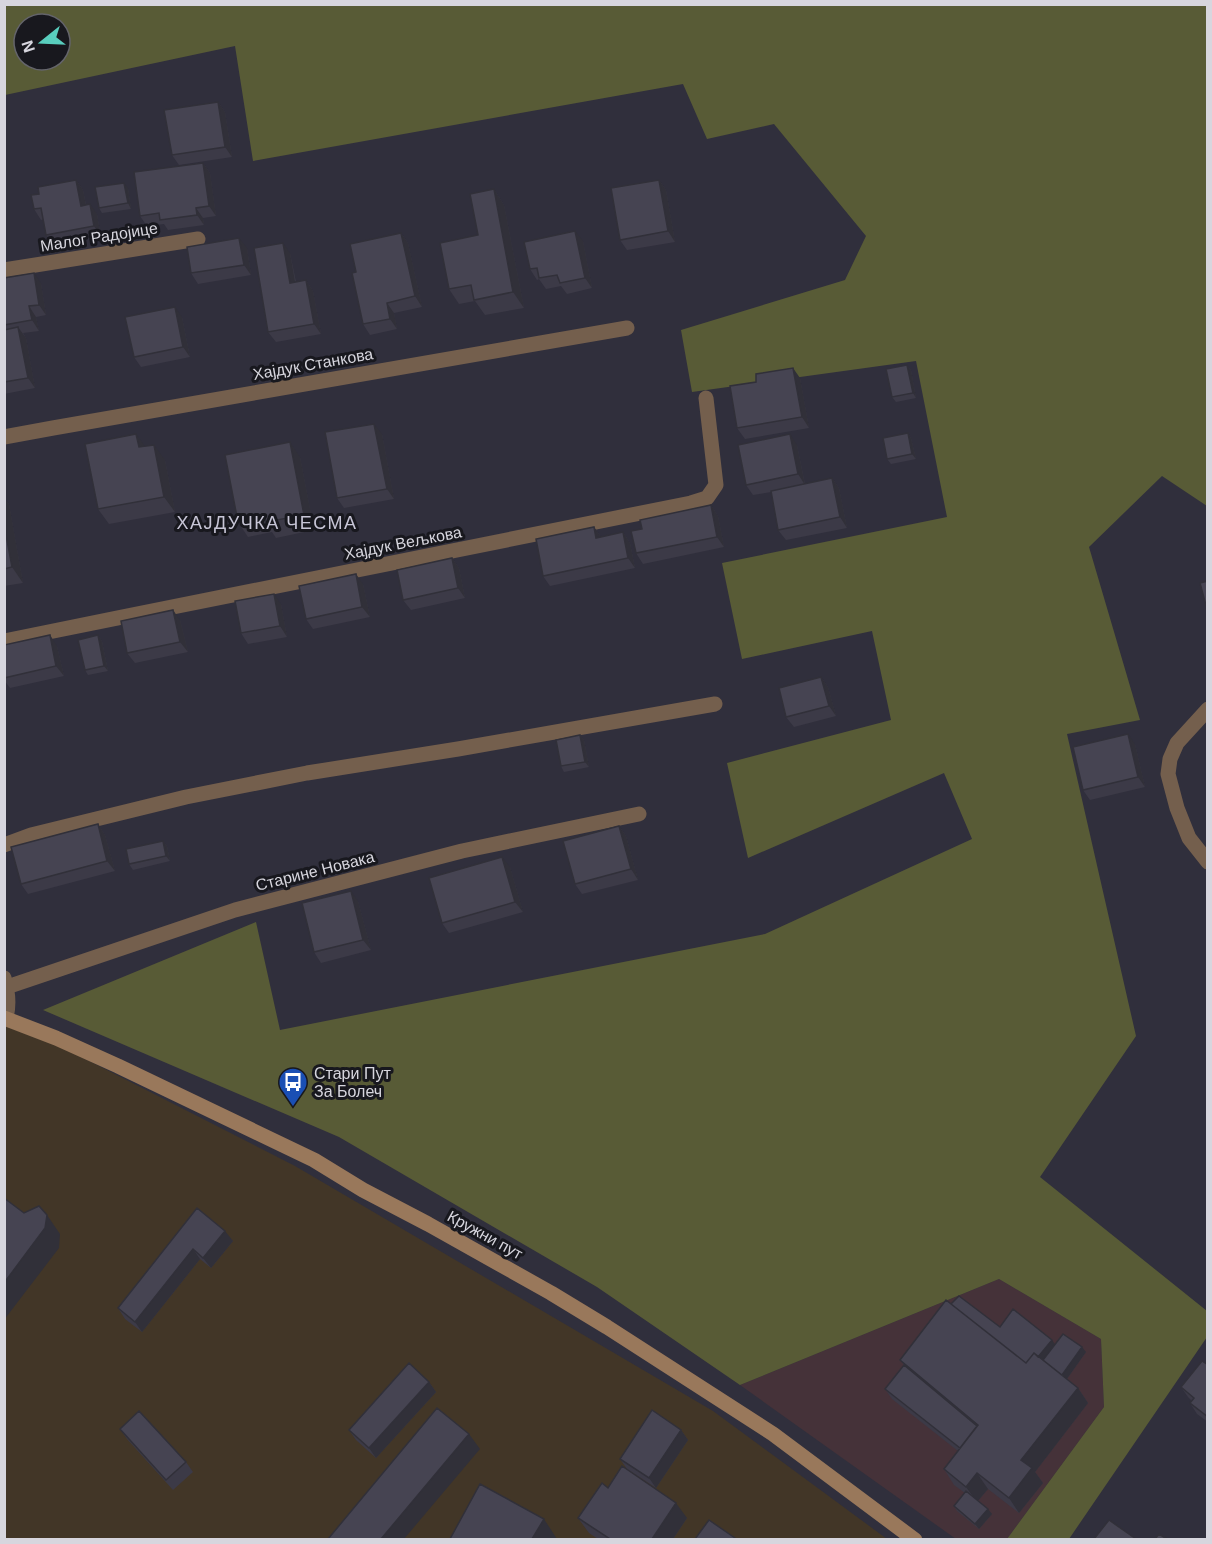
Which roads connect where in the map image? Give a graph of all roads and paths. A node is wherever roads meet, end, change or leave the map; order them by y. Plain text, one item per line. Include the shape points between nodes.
1 (198, 239) dead end
2 (4, 270) edge
3 (627, 328) dead end
4 (706, 398) dead end
5 (4, 437) edge
6 (4, 641) edge
7 (715, 704) dead end
8 (1208, 709) edge
9 (639, 814) dead end
10 (4, 845) edge
11 (1208, 862) edge
12 (6, 982) edge
13 (5, 1018) edge
14 (915, 1539) edge

1 - 2 street, Малог Радојице
3 - 5 street, Хајдук Станкова
4 - 6 street, Хајдук Вељкова via 716,485 707,498
7 - 10 street via 219,790
8 - 11 street via 1177,743 1168,774 1188,838
9 - 12 street, Старине Новака via 462,851 236,910
12 - 13 street
13 - 14 main road, Кружни пут via 118,1066 314,1160 551,1293 764,1428

